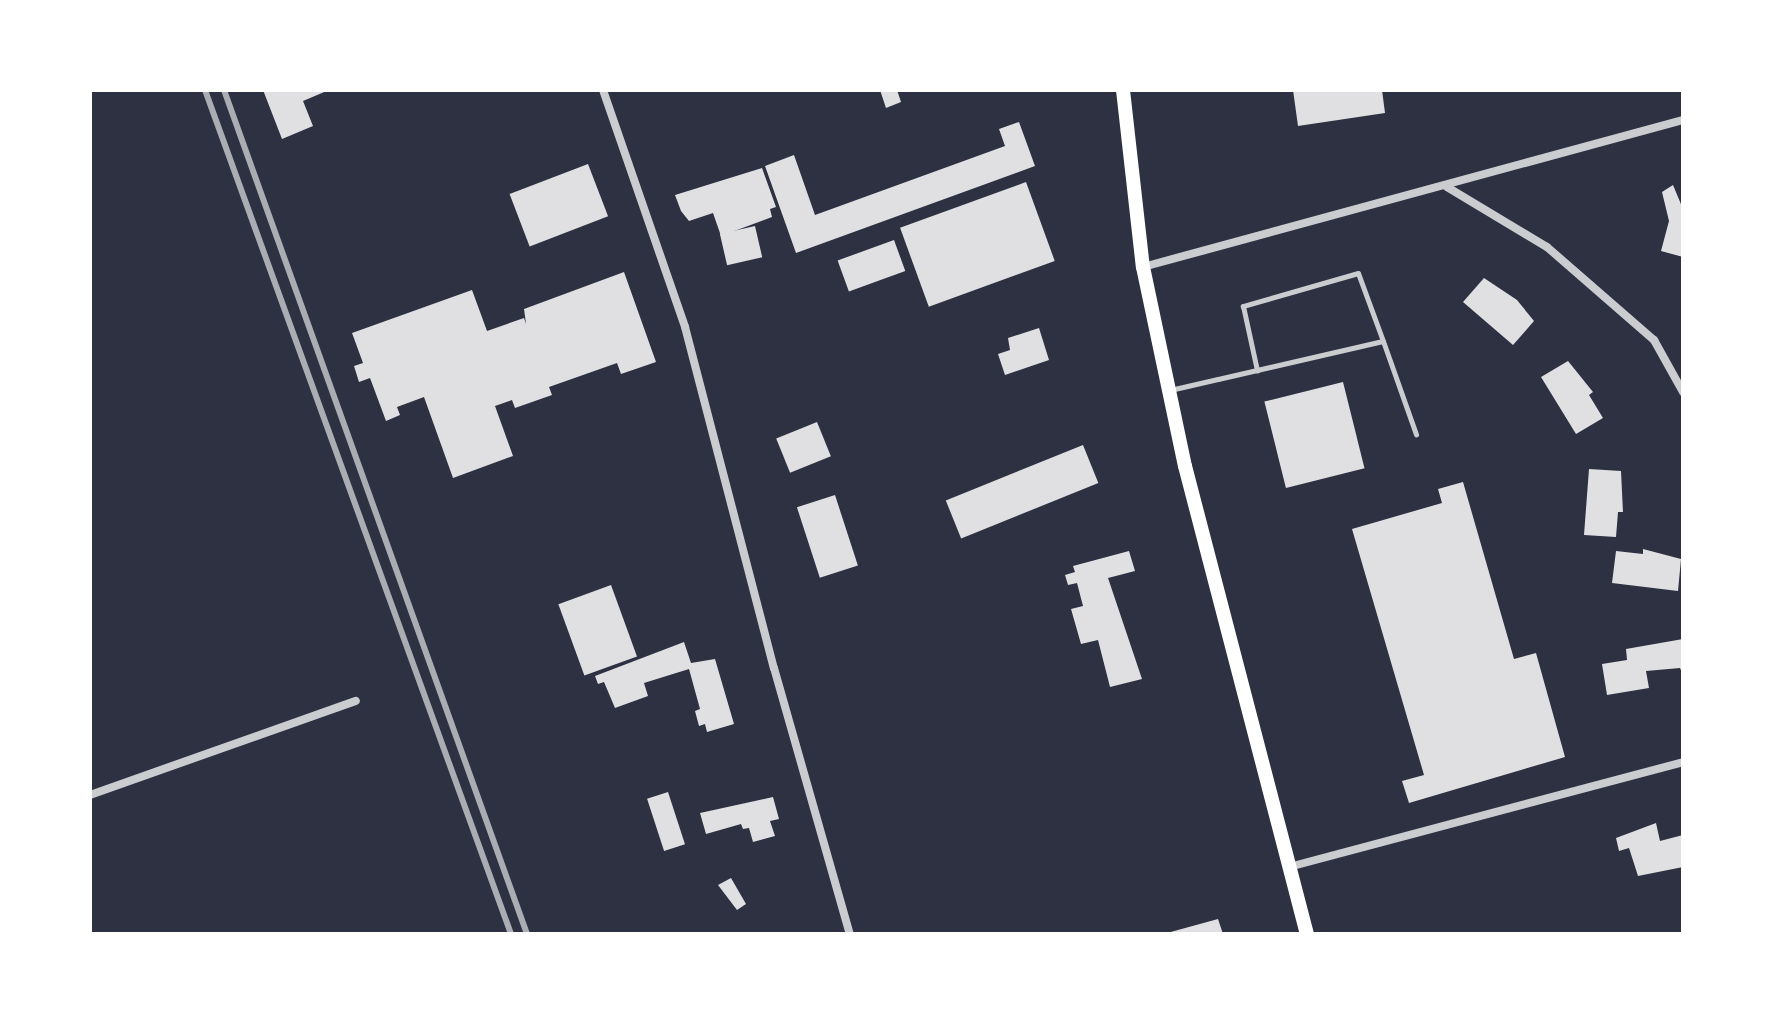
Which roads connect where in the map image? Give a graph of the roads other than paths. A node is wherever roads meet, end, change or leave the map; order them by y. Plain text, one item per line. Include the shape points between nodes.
1 (603, 90) edge
2 (1123, 90) edge
3 (1683, 120) edge
4 (1447, 187) junction
5 (1143, 267) junction
6 (1383, 341) junction
7 (1257, 370) junction
8 (1169, 391) junction
9 (1683, 392) edge
10 (1416, 434) dead end
11 (356, 701) dead end
12 (1683, 762) edge
13 (90, 795) edge
14 (1288, 867) junction
15 (850, 934) edge
16 (1307, 934) edge

1 - 15 street via 685,327
2 - 5 main road
3 - 4 street
4 - 5 street
4 - 9 street via 1547,247 1583,278 1654,340
5 - 8 main road
6 - 7 lane
6 - 7 lane via 1358,273 1243,306
6 - 10 lane
7 - 8 lane
8 - 14 main road
11 - 13 street
12 - 14 street
14 - 16 main road

